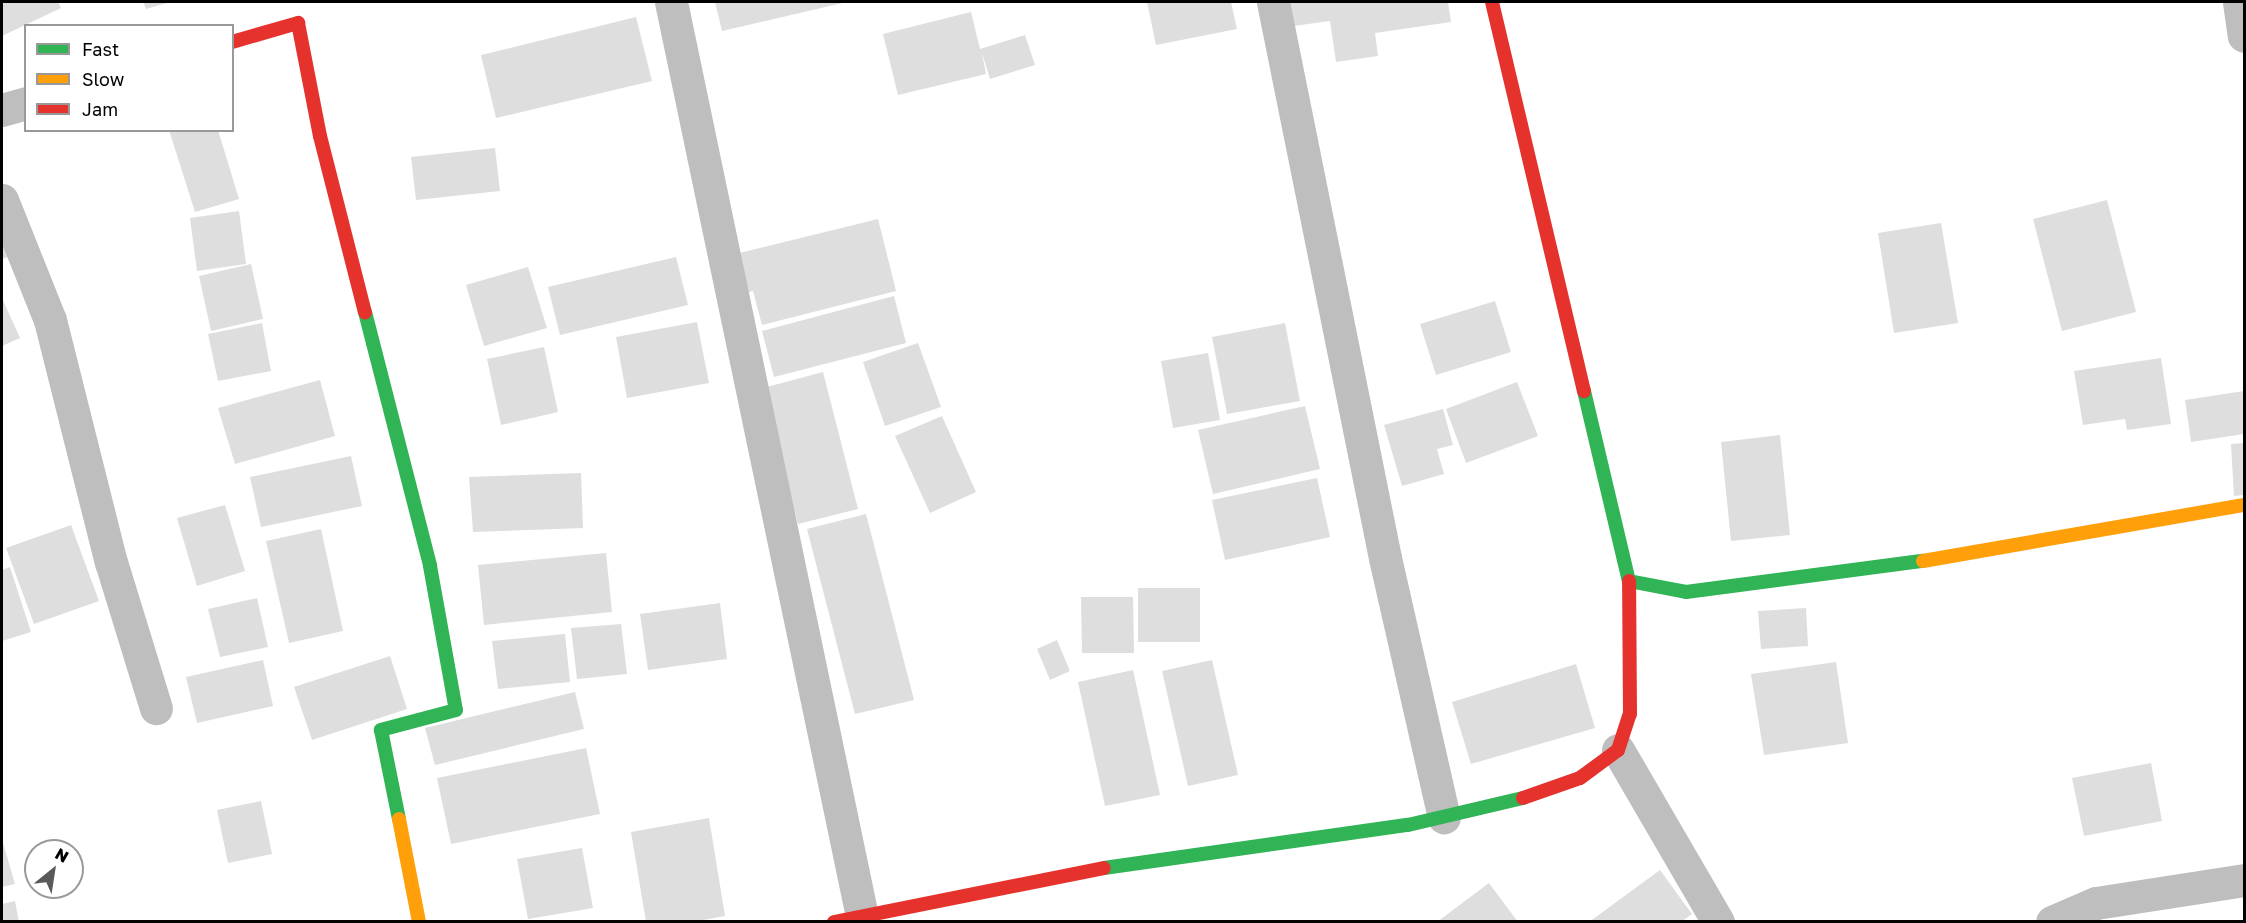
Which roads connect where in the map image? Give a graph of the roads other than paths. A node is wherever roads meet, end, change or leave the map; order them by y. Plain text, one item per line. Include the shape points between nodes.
1 (671, 2) edge
2 (1273, 2) edge
3 (1492, 2) edge
4 (2239, 2) edge
5 (2244, 36) edge
6 (234, 41) edge
7 (24, 103) edge
8 (2, 110) edge
9 (2, 200) edge
10 (2244, 505) edge
11 (1629, 581) junction
12 (156, 708) dead end
13 (1618, 750) junction
14 (1444, 817) junction
15 (2244, 880) edge
16 (848, 919) edge
17 (419, 921) edge
18 (1718, 921) edge
19 (2052, 921) edge

1 - 16 street
2 - 14 street via 1385,558
3 - 11 street
4 - 5 street
6 - 17 street via 298,23 320,136 430,566 456,710 381,730
7 - 8 street
9 - 12 street via 50,320 111,562
10 - 11 street via 1904,564 1698,591
11 - 13 street via 1630,714
13 - 14 street via 1580,778 1529,797
13 - 18 street
14 - 16 street via 1066,873
15 - 19 street via 2096,903

